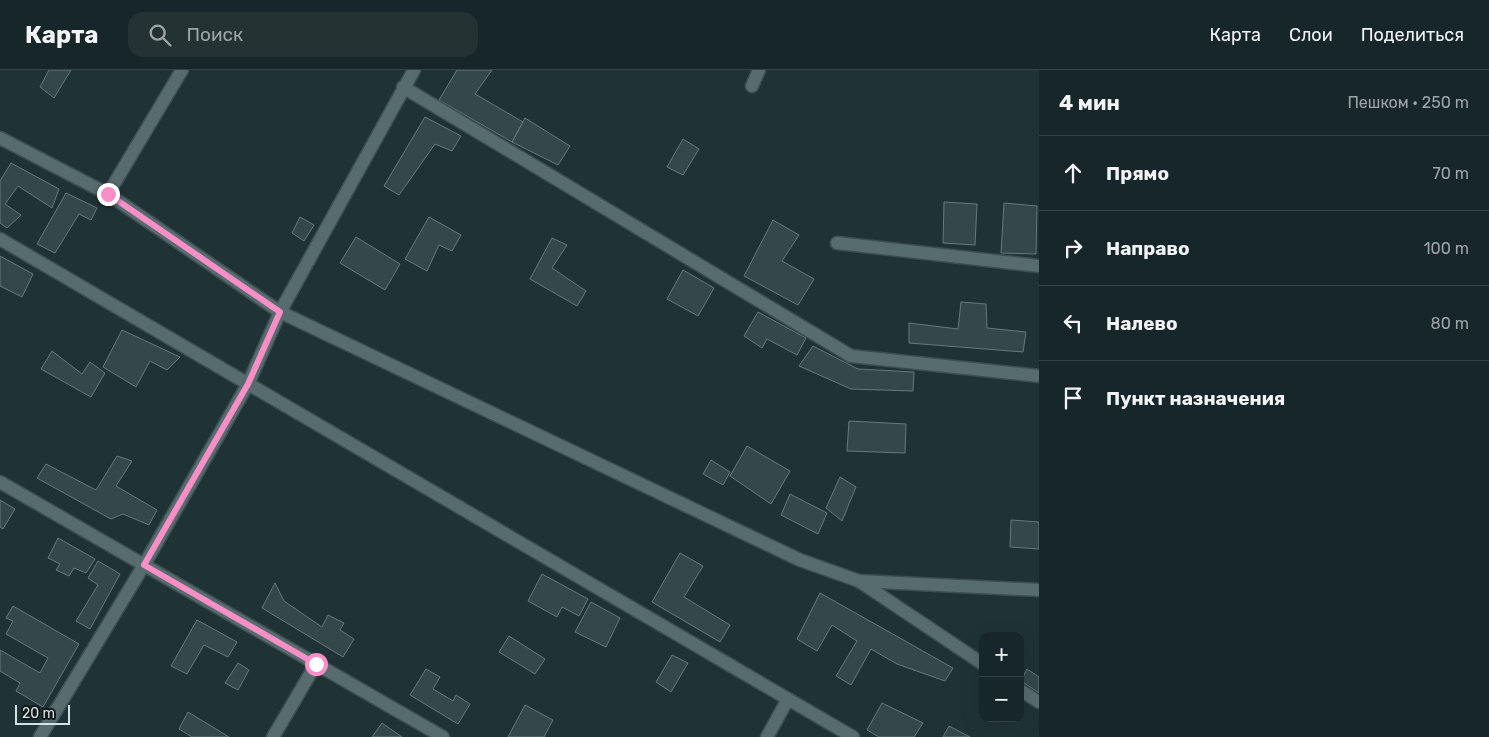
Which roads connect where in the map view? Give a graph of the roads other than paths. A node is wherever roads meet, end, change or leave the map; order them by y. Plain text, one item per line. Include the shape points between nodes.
1 (182, 70) edge
2 (414, 70) edge
3 (760, 70) edge
4 (752, 86) dead end
5 (403, 87) junction
6 (0, 138) edge
7 (108, 194) junction
8 (0, 239) edge
9 (837, 243) dead end
10 (1039, 266) edge
11 (280, 312) junction
12 (1039, 376) edge
13 (248, 384) junction
14 (0, 482) edge
15 (144, 565) junction
16 (859, 581) junction
17 (1039, 590) edge
18 (979, 661) edge
19 (316, 664) junction
20 (1024, 693) edge
21 (788, 699) junction
22 (1039, 702) edge
23 (40, 737) edge
24 (272, 737) edge
25 (442, 737) edge
26 (767, 737) edge
27 (853, 737) edge

1 - 7 street
2 - 5 street
3 - 4 street
5 - 11 street
5 - 12 street via 851,356
6 - 7 street
7 - 11 street
8 - 13 street
9 - 10 street
11 - 13 street
11 - 16 street via 800,560
13 - 15 street
13 - 21 street
14 - 15 street
15 - 19 street
15 - 23 street
16 - 17 street
16 - 18 street
19 - 24 street
19 - 25 street
20 - 22 street
21 - 26 street
21 - 27 street

